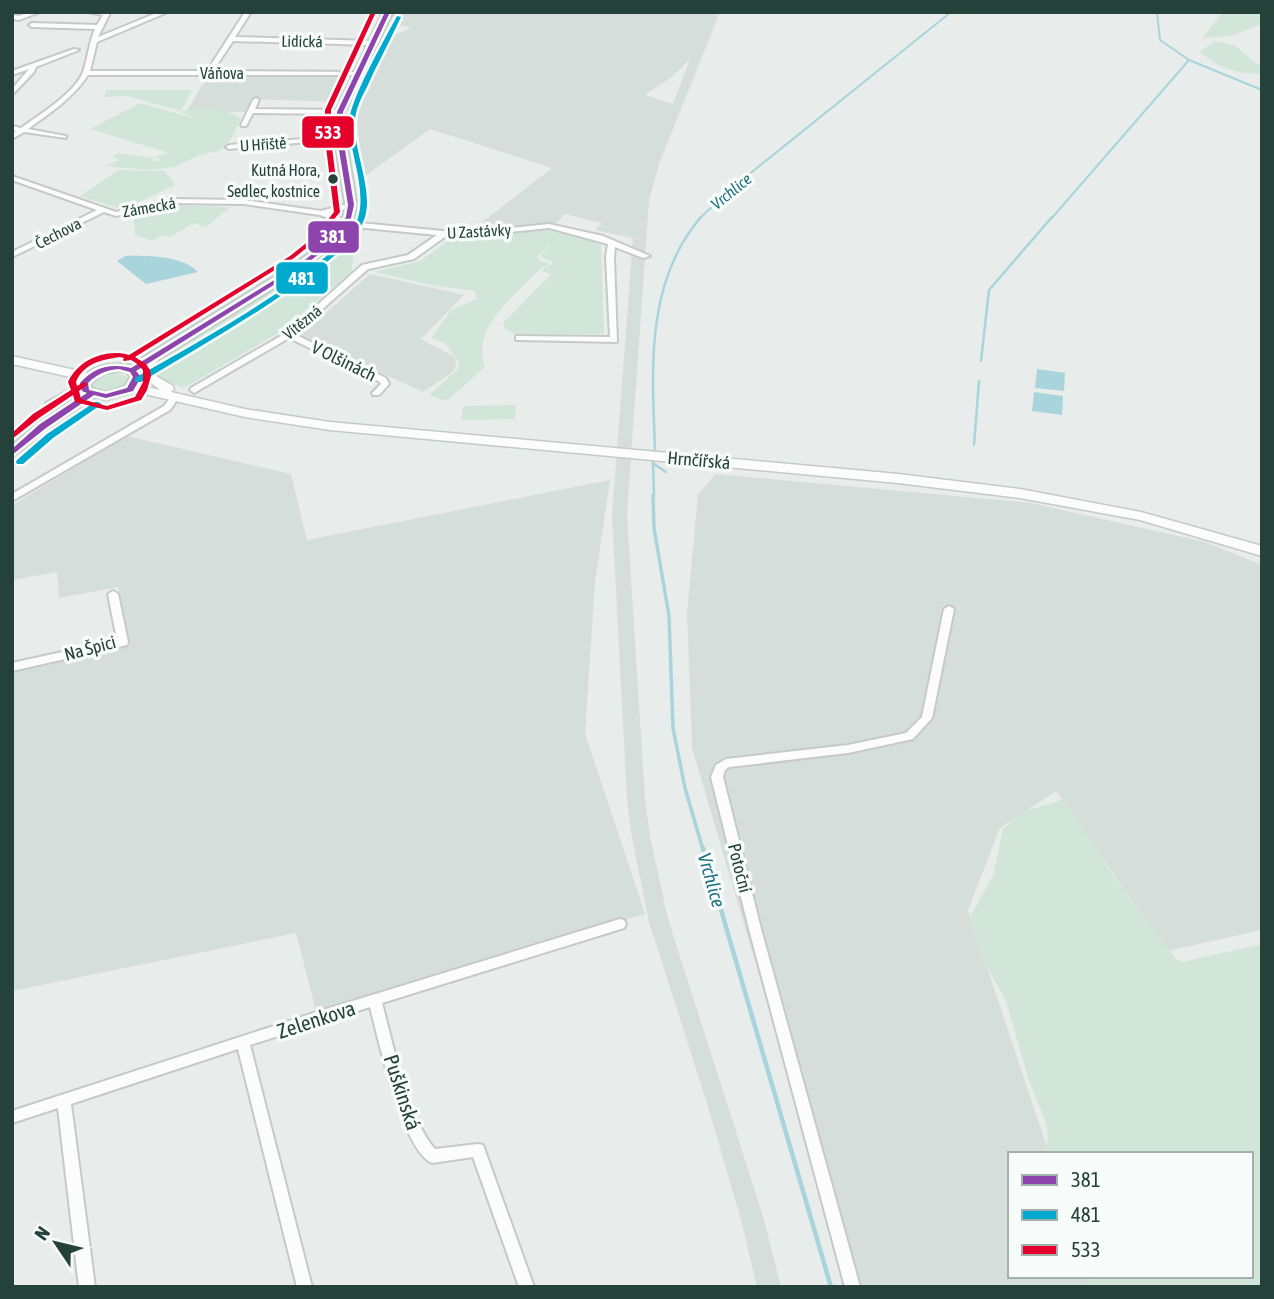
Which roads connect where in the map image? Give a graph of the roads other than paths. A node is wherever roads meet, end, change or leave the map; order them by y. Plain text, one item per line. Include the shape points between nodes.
1 (20, 12) edge
2 (37, 12) edge
3 (90, 12) edge
4 (165, 12) edge
5 (248, 12) edge
6 (388, 12) edge
7 (12, 16) edge
8 (32, 25) dead end
9 (99, 27) junction
10 (231, 39) junction
11 (96, 40) junction
12 (372, 43) junction
13 (76, 50) dead end
14 (33, 65) junction
15 (12, 73) edge
16 (86, 73) junction
17 (209, 73) junction
18 (358, 73) junction
19 (12, 93) edge
20 (256, 100) dead end
21 (251, 111) junction
22 (340, 112) junction
23 (244, 125) dead end
24 (12, 128) edge
25 (23, 130) junction
26 (12, 137) edge
27 (64, 137) dead end
28 (340, 138) junction
29 (229, 147) dead end
30 (12, 178) edge
31 (351, 205) junction
32 (103, 210) junction
33 (321, 213) junction
34 (346, 223) junction
35 (443, 234) junction
36 (612, 243) junction
37 (12, 255) edge
38 (646, 256) dead end
39 (289, 335) junction
40 (519, 338) dead end
41 (614, 340) junction
42 (615, 352) dead end
43 (157, 354) junction
44 (12, 360) edge
45 (132, 370) junction
46 (88, 386) junction
47 (132, 387) junction
48 (376, 393) dead end
49 (181, 399) junction
50 (50, 403) dead end
51 (14, 449) edge
52 (12, 498) edge
53 (1262, 551) edge
54 (113, 594) dead end
55 (949, 609) dead end
56 (12, 667) edge
57 (620, 924) dead end
58 (374, 1000) junction
59 (243, 1042) junction
60 (64, 1101) junction
61 (12, 1117) edge
62 (87, 1287) edge
63 (305, 1287) edge
64 (527, 1287) edge
65 (853, 1287) edge

1 - 7 street
2 - 7 street
3 - 9 street via 107,13
4 - 11 street
5 - 10 street
6 - 12 main road
8 - 9 street
9 - 11 street
10 - 12 street, Lidická
10 - 17 street
11 - 16 street
12 - 18 main road
13 - 14 street
14 - 15 street
14 - 19 street
16 - 17 street, Váňova
16 - 25 street via 68,96
17 - 18 street, Váňova
18 - 22 main road
20 - 21 street
21 - 22 street
21 - 23 street
22 - 28 main road
24 - 25 street
25 - 26 street
25 - 27 street
28 - 29 street, U Hřiště
28 - 31 main road
30 - 32 street
31 - 33 street, Zámecká
31 - 34 main road
32 - 33 street, Zámecká via 116,214 163,202 195,201 268,204
32 - 37 street, Čechova
33 - 34 street, Zámecká
34 - 35 street, U Zastávky
34 - 43 main road via 307,262
35 - 36 street, U Zastávky via 549,226
35 - 39 street, Vítězná via 411,257 365,267
36 - 38 street, U Zastávky
36 - 41 street
39 - 48 street, V Olšinách via 383,380 385,384
39 - 49 street, Vítězná
40 - 41 street
41 - 42 street
43 - 45 main road
43 - 49 main road via 146,370 148,378
44 - 46 main road
45 - 46 main road via 111,368
45 - 47 main road via 137,376
46 - 47 main road via 115,395
46 - 50 street
46 - 51 main road
47 - 49 main road, Hrnčířská
49 - 52 street, Vítězná
49 - 53 main road, Hrnčířská via 330,426 954,482 1041,494 1170,523
54 - 56 street, Na Špici via 123,642
55 - 65 street, Potoční via 927,718 909,736 848,749 726,763 717,777
57 - 58 street, Zelenkova
58 - 59 street, Zelenkova
58 - 64 street, Puškinská via 422,1145 432,1156 478,1150
59 - 60 street, Zelenkova
59 - 63 street
60 - 61 street, Zelenkova
60 - 62 street

